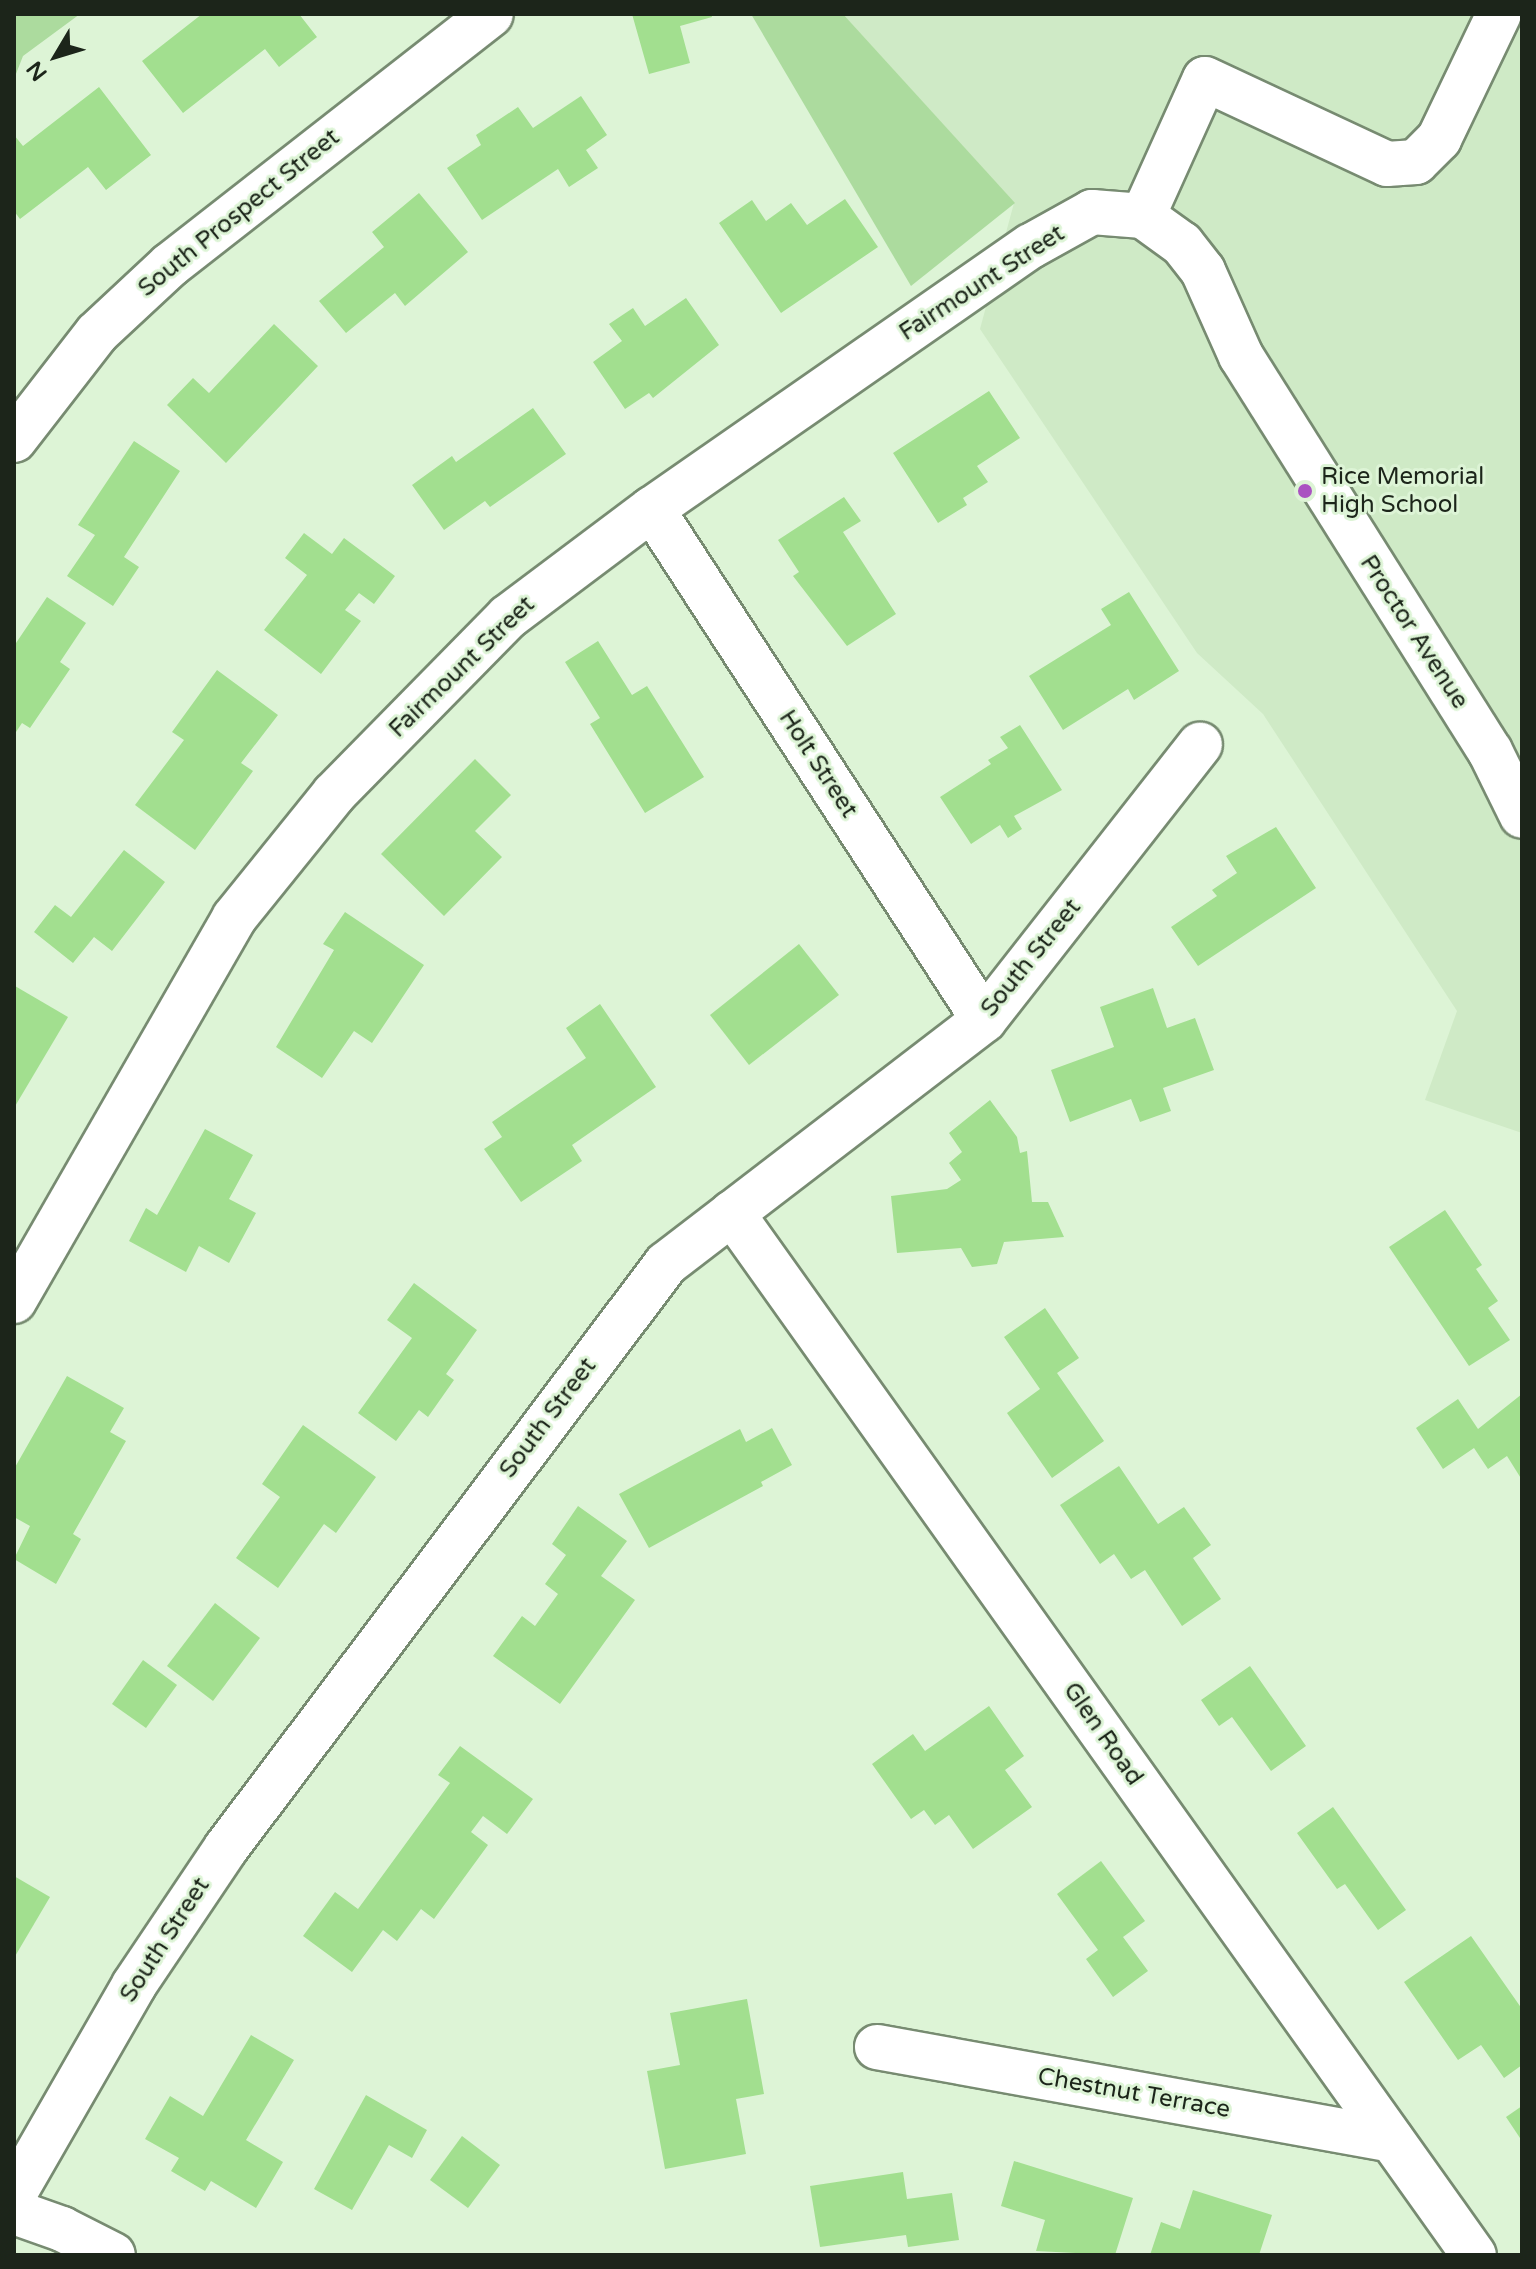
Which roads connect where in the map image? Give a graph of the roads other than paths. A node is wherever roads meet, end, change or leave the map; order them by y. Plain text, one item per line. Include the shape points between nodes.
1 (491, 14) edge
2 (1499, 14) edge
3 (1143, 216) junction
4 (14, 440) edge
5 (652, 509) junction
6 (1200, 745) dead end
7 (1522, 816) edge
8 (984, 1020) junction
9 (732, 1213) junction
10 (14, 1301) edge
11 (877, 2047) dead end
12 (1392, 2140) junction
13 (14, 2194) edge
14 (14, 2212) edge
15 (113, 2255) edge
16 (1474, 2255) edge

1 - 4 street, South Prospect Street via 170,265 97,333
2 - 3 street via 1439,139 1416,162 1387,164 1205,79
3 - 5 street, Fairmount Street via 1092,212 1031,246
3 - 7 street, Proctor Avenue via 1182,244 1203,271 1248,369 1490,751
5 - 8 street, Holt Street
5 - 10 street, Fairmount Street via 508,617 334,794 276,863 227,930
6 - 8 street, South Street
8 - 9 street, South Street
9 - 12 street, Glen Road
9 - 13 street, South Street via 666,1264 629,1309 226,1848 134,1985
11 - 12 street, Chestnut Terrace
12 - 16 street, Glen Road
14 - 15 street

